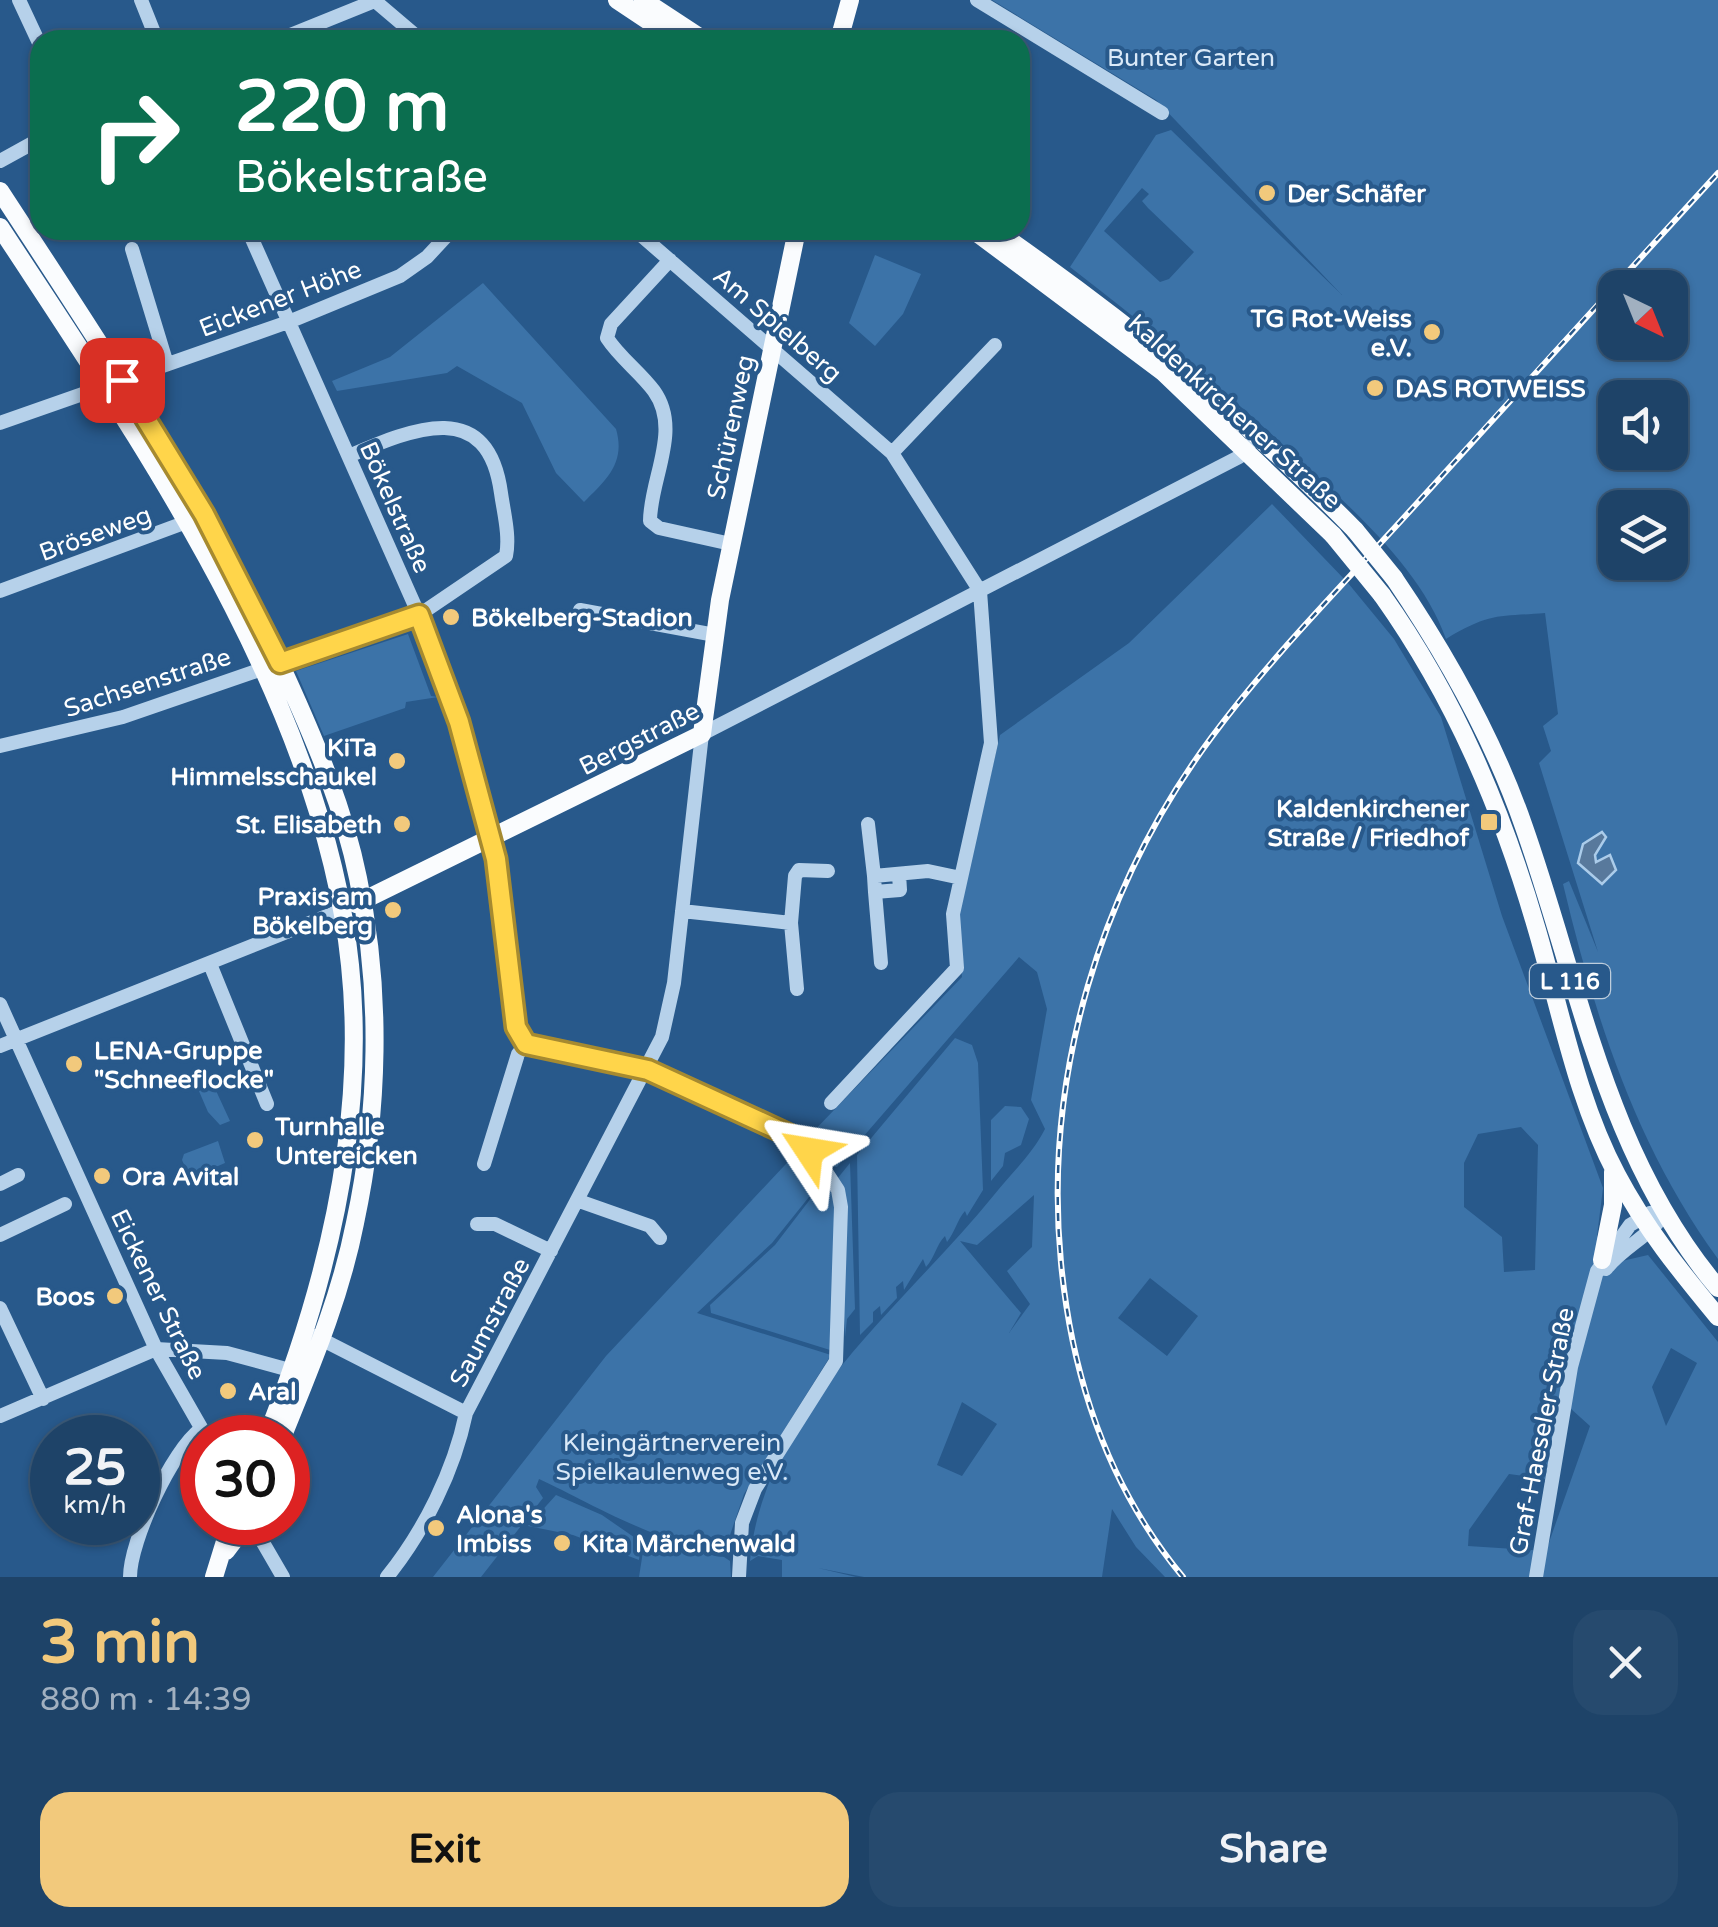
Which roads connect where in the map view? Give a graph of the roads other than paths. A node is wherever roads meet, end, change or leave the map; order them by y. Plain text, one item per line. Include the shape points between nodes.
1 (19, 0) edge
2 (142, 0) edge
3 (376, 0) edge
4 (617, 0) edge
5 (643, 0) edge
6 (850, 0) edge
7 (977, 0) edge
8 (33, 30) edge
9 (153, 30) edge
10 (302, 30) edge
11 (410, 30) edge
12 (662, 30) edge
13 (689, 30) edge
14 (841, 30) edge
15 (1026, 30) edge
16 (1030, 32) edge
17 (1162, 113) dead end
18 (30, 144) edge
19 (0, 161) edge
20 (0, 191) edge
21 (0, 226) edge
22 (30, 237) edge
23 (32, 240) edge
24 (253, 240) edge
25 (443, 240) edge
26 (647, 240) edge
27 (795, 240) edge
28 (985, 240) edge
29 (1009, 240) edge
30 (132, 249) dead end
31 (670, 260) junction
32 (291, 321) junction
33 (995, 345) dead end
34 (772, 349) junction
35 (167, 364) junction
36 (122, 380) junction
37 (104, 387) junction
38 (0, 423) edge
39 (1252, 441) junction
40 (892, 452) junction
41 (349, 456) junction
42 (196, 518) junction
43 (731, 544) junction
44 (0, 591) edge
45 (980, 591) junction
46 (580, 610) dead end
47 (419, 615) junction
48 (714, 635) junction
49 (280, 663) junction
50 (261, 668) junction
51 (702, 734) junction
52 (0, 746) edge
53 (868, 824) dead end
54 (491, 840) junction
55 (828, 871) dead end
56 (961, 878) junction
57 (874, 884) junction
58 (362, 902) junction
59 (342, 910) junction
60 (682, 911) junction
61 (790, 923) junction
62 (210, 964) junction
63 (881, 964) dead end
64 (797, 988) dead end
65 (0, 1004) edge
66 (18, 1042) junction
67 (526, 1044) junction
68 (0, 1046) edge
69 (648, 1070) junction
70 (831, 1103) dead end
71 (267, 1104) dead end
72 (484, 1164) dead end
73 (1612, 1166) junction
74 (18, 1175) dead end
75 (0, 1184) edge
76 (76, 1199) junction
77 (579, 1200) junction
78 (1664, 1212) junction
79 (478, 1224) dead end
80 (1645, 1224) junction
81 (0, 1235) edge
82 (660, 1238) dead end
83 (552, 1251) junction
84 (1602, 1260) junction
85 (1718, 1288) edge
86 (1591, 1293) junction
87 (0, 1308) edge
88 (1718, 1317) edge
89 (307, 1327) junction
90 (324, 1340) junction
91 (156, 1349) junction
92 (301, 1371) junction
93 (44, 1399) junction
94 (466, 1413) junction
95 (194, 1415) edge
96 (278, 1415) edge
97 (289, 1415) edge
98 (0, 1416) edge
99 (180, 1453) edge
100 (225, 1545) edge
101 (230, 1545) edge
102 (263, 1545) edge
103 (223, 1554) junction
104 (130, 1577) edge
105 (214, 1577) edge
106 (283, 1577) edge
107 (387, 1577) edge
108 (739, 1577) edge
109 (1536, 1577) edge

1 - 8 street
2 - 9 street
3 - 10 street
3 - 11 street
4 - 12 main road
5 - 13 main road
6 - 14 main road
7 - 15 street
16 - 17 street
18 - 19 street
20 - 22 main road
21 - 37 main road
23 - 36 main road
24 - 32 street, Bökelstraße
25 - 32 street, Eickener Höhe via 400,276
26 - 31 street, Am Spielberg
27 - 34 main road, Schürenweg
28 - 39 main road, Kaldenkirchener Straße / L 116
29 - 39 main road, Kaldenkirchener Straße / L 116 via 1171,359
30 - 35 street
31 - 34 street, Am Spielberg
31 - 43 street via 611,324 607,338 665,413 650,521
32 - 35 street, Eickener Höhe
32 - 41 street, Bökelstraße
33 - 40 street
34 - 40 street, Am Spielberg
34 - 43 main road, Schürenweg
35 - 36 street, Eickener Höhe
36 - 37 street, Eickener Höhe
36 - 42 main road
37 - 38 street, Eickener Höhe
37 - 42 main road
39 - 45 street, Bergstraße via 1238,457
39 - 73 main road, Kaldenkirchener Straße / L 116, bridge via 1382,594 1436,674 1487,780
39 - 78 main road, Kaldenkirchener Straße / L 116, bridge via 1355,530 1457,677 1505,773 1617,1121
40 - 45 street, Am Spielberg
41 - 47 street, Bökelstraße
41 - 47 street, Sachsenstraße via 387,440 460,427 486,445 500,484 506,556
42 - 44 street, Bröseweg
42 - 49 main road
42 - 50 main road
43 - 48 main road, Schürenweg
45 - 51 street, Bergstraße
45 - 56 street via 991,743
46 - 48 street
47 - 49 street, Sachsenstraße
47 - 54 street, Bökelstraße via 459,722
48 - 51 main road, Schürenweg
49 - 50 street, Sachsenstraße
49 - 58 main road via 326,768
50 - 52 street, Sachsenstraße via 123,717
50 - 59 main road via 301,764
51 - 54 main road, Bergstraße
51 - 60 street, Schürenweg
53 - 57 street
54 - 58 main road, Bergstraße
54 - 67 street, Bökelstraße via 516,1027
55 - 61 street via 799,870
56 - 57 street via 928,871
56 - 70 street via 953,914 957,968
57 - 63 street
58 - 59 main road, Bergstraße
58 - 90 main road via 372,972 372,1098 355,1224
59 - 62 street, Bergstraße
59 - 89 main road via 351,984 351,1112
60 - 61 street
60 - 69 street, Schürenweg via 670,1008
61 - 64 street
62 - 66 street, Bergstraße
62 - 71 street
65 - 66 street, Eickener Straße
66 - 68 street, Bergstraße
66 - 76 street, Eickener Straße
67 - 69 street
67 - 72 street
69 - 77 street, Saumstraße
69 - 108 street via 796,1138 838,1190 841,1206 836,1361 754,1489 742,1523
73 - 80 main road, Kaldenkirchener Straße / L 116
73 - 84 main road via 1613,1205
74 - 75 street
76 - 81 street
76 - 91 street, Eickener Straße
77 - 82 street via 650,1226
77 - 83 street, Saumstraße
78 - 80 street, Graf-Haeseler-Straße via 1660,1224
78 - 85 main road, Kaldenkirchener Straße / L 116
79 - 83 street, Saumstraße via 495,1224
80 - 84 street, Graf-Haeseler-Straße
80 - 86 street, Graf-Haeseler-Straße
80 - 88 main road, Kaldenkirchener Straße / L 116
83 - 94 street, Saumstraße
84 - 86 street, Graf-Haeseler-Straße
86 - 109 street, Graf-Haeseler-Straße via 1559,1429
87 - 93 street
89 - 90 street, Saumstraße
89 - 92 main road
90 - 92 main road
90 - 94 street, Saumstraße
91 - 92 street via 227,1353
91 - 93 street
91 - 95 street, Eickener Straße
92 - 96 main road
92 - 97 main road
93 - 98 street
94 - 107 street, Saumstraße via 427,1514
99 - 104 street via 138,1530
100 - 103 main road
101 - 103 main road
102 - 106 street
103 - 105 main road

